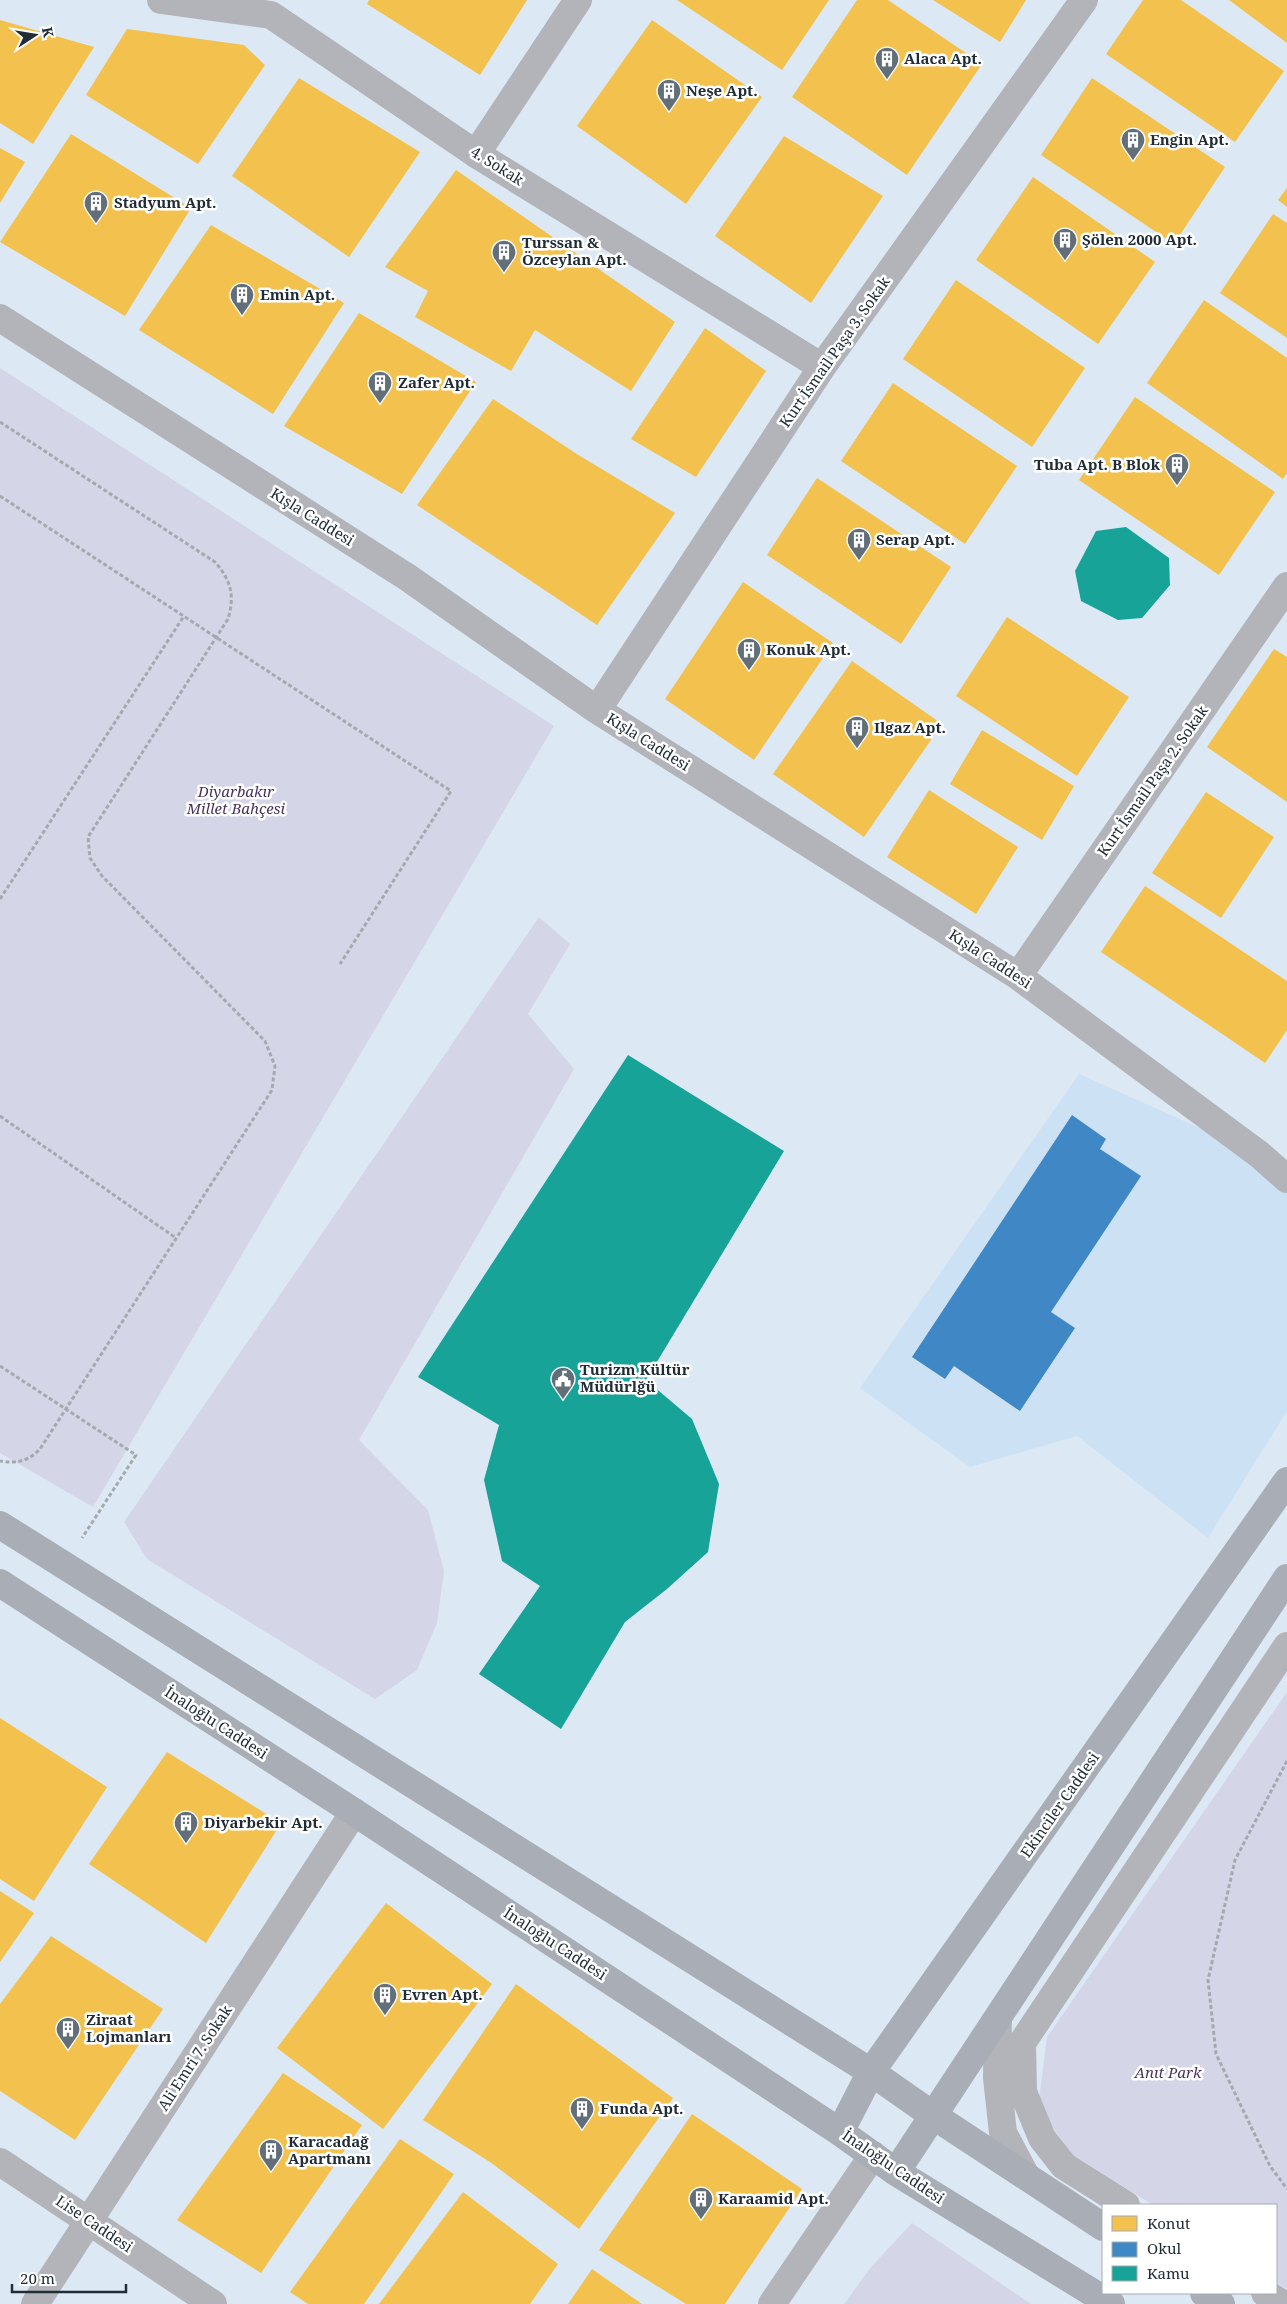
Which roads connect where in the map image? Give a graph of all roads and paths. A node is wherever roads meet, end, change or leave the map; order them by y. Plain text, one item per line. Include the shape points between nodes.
1 (161, 0) edge
2 (578, 0) edge
3 (1084, 0) edge
4 (476, 154) junction
5 (0, 318) edge
6 (822, 367) junction
7 (0, 422) edge
8 (0, 496) edge
9 (1287, 586) edge
10 (184, 616) junction
11 (216, 638) junction
12 (597, 710) junction
13 (0, 899) edge
14 (340, 964) dead end
15 (1018, 976) junction
16 (0, 1116) edge
17 (1260, 1155) junction
18 (1287, 1168) edge
19 (1287, 1179) edge
20 (176, 1238) junction
21 (0, 1366) edge
22 (66, 1409) junction
23 (0, 1461) edge
24 (1287, 1481) edge
25 (0, 1526) edge
26 (64, 1566) junction
27 (1287, 1578) edge
28 (0, 1583) edge
29 (1287, 1646) edge
30 (1287, 1761) edge
31 (354, 1812) junction
32 (998, 2018) junction
33 (871, 2072) junction
34 (934, 2116) junction
35 (840, 2132) junction
36 (873, 2155) junction
37 (0, 2162) edge
38 (896, 2172) junction
39 (1026, 2176) junction
40 (1287, 2189) edge
41 (1124, 2204) edge
42 (90, 2220) junction
43 (1102, 2226) edge
44 (1206, 2294) edge
45 (1267, 2294) edge
46 (35, 2304) edge
47 (213, 2304) edge
48 (772, 2304) edge
49 (1111, 2304) edge
50 (1221, 2304) edge
51 (1283, 2304) edge

1 - 4 street, 4. Sokak via 272,15
2 - 4 street
3 - 6 street, Kurt İsmail Paşa 3. Sokak
4 - 6 street, 4. Sokak
5 - 12 street, Kışla Caddesi via 407,578
6 - 12 street, Kurt İsmail Paşa 3. Sokak
7 - 11 path via 216,562 224,572 232,595 228,619
8 - 10 path
9 - 15 street, Kurt İsmail Paşa 2. Sokak
10 - 11 path
10 - 13 path
11 - 14 path via 451,791
11 - 20 path via 88,837 90,858 102,876 265,1041 275,1066 272,1090
12 - 15 street, Kışla Caddesi
15 - 17 street, Kışla Caddesi
16 - 20 path
17 - 18 street
17 - 19 street, Kışla Caddesi
20 - 22 path
21 - 22 path
22 - 23 path via 34,1456 13,1464
22 - 26 path via 136,1455
24 - 33 main road, Ekinciler Caddesi
25 - 26 main road
26 - 33 main road
27 - 32 main road
28 - 31 main road, İnaloğlu Caddesi
29 - 41 street via 1022,2043 1023,2092 1042,2138 1064,2166
30 - 40 path via 1235,1860 1208,1980 1216,2054 1270,2166
31 - 35 main road, İnaloğlu Caddesi
31 - 42 street, Ali Emri 7. Sokak
32 - 34 main road
32 - 39 street via 997,2078 1003,2133
33 - 34 main road
33 - 35 main road, Ekinciler Caddesi
34 - 38 main road
34 - 39 main road
35 - 36 main road, İnaloğlu Caddesi
36 - 38 main road, İnaloğlu Caddesi
36 - 48 street
37 - 42 street, Lise Caddesi
38 - 49 main road, İnaloğlu Caddesi
39 - 43 main road
42 - 46 street, Ali Emri 7. Sokak
42 - 47 street, Lise Caddesi
44 - 50 main road
45 - 51 street

